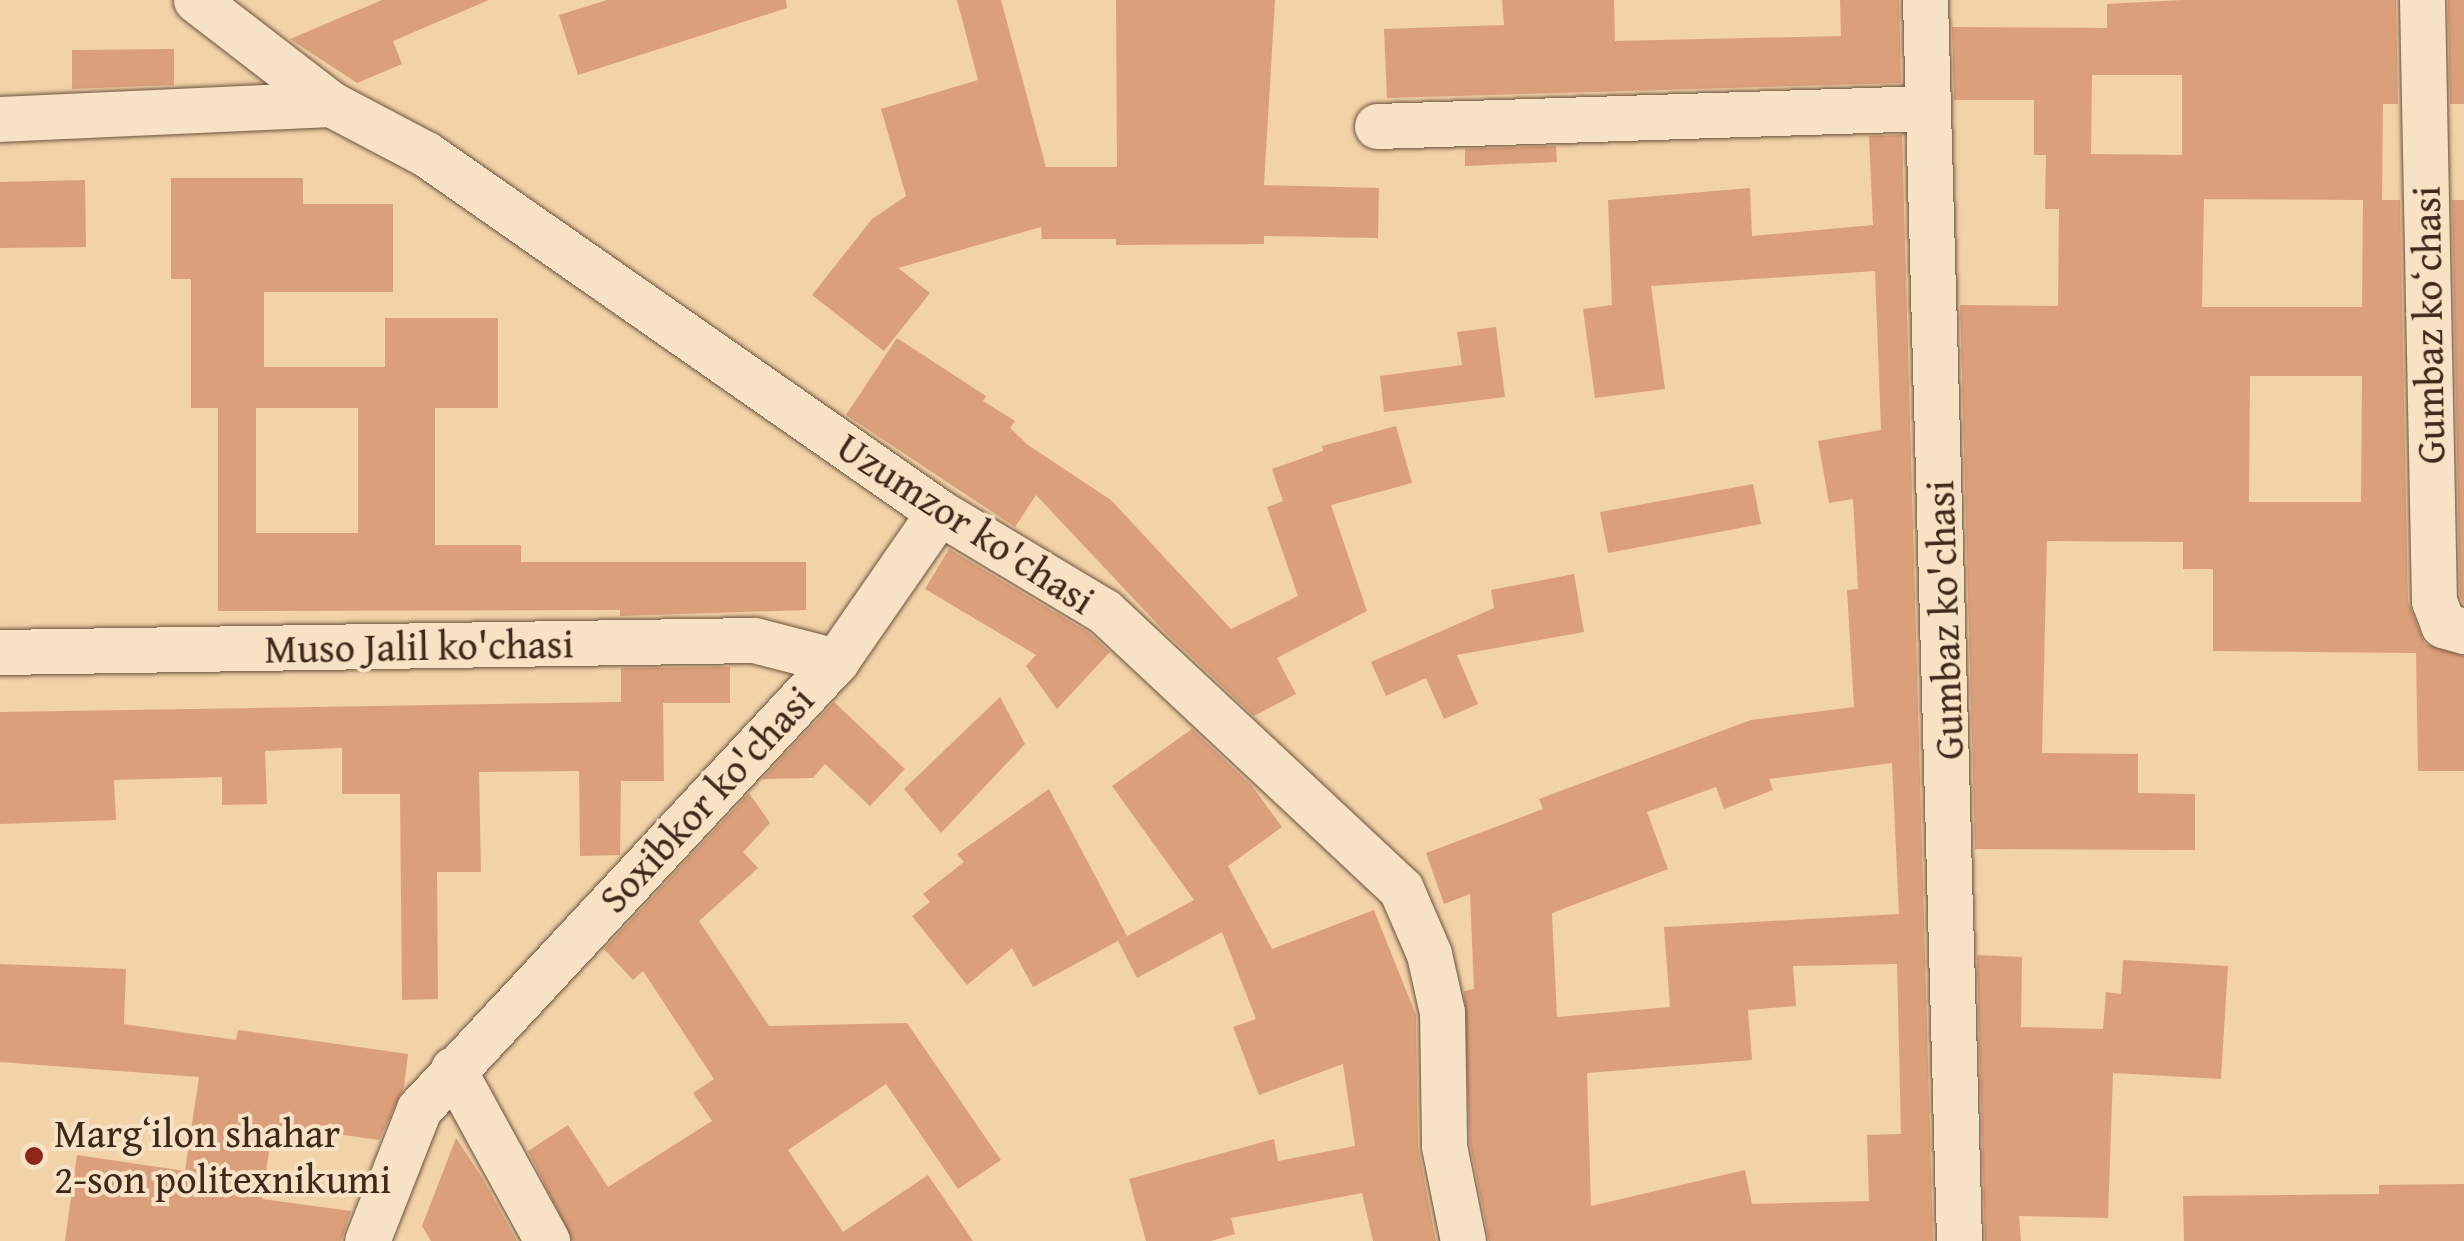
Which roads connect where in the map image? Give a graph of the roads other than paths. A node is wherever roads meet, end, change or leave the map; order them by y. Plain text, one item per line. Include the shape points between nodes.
1 (196, 0) edge
2 (1925, 0) edge
3 (2422, 0) edge
4 (331, 104) junction
5 (1927, 108) junction
6 (0, 119) edge
7 (1377, 126) dead end
8 (938, 512) junction
9 (2464, 631) edge
10 (0, 652) edge
11 (836, 661) junction
12 (453, 1069) junction
13 (367, 1241) edge
14 (547, 1241) edge
15 (1463, 1241) edge
16 (1959, 1241) edge

1 - 4 street, Uzumzor ko'chasi
2 - 5 street, Gumbaz ko'chasi
3 - 9 street, Gumbaz koʻchasi via 2434,601 2443,625
4 - 6 street
4 - 8 street, Uzumzor ko'chasi via 426,154
5 - 7 street
5 - 16 street, Gumbaz ko'chasi
8 - 11 street, Soxibkor ko'chasi
8 - 15 street, Uzumzor ko'chasi via 1104,610 1400,889 1429,954 1442,1012 1444,1146
10 - 11 street, Muso Jalil ko'chasi via 754,640
11 - 12 street, Soxibkor ko'chasi
12 - 13 street, Soxibkor ko'chasi via 419,1109
12 - 14 street

